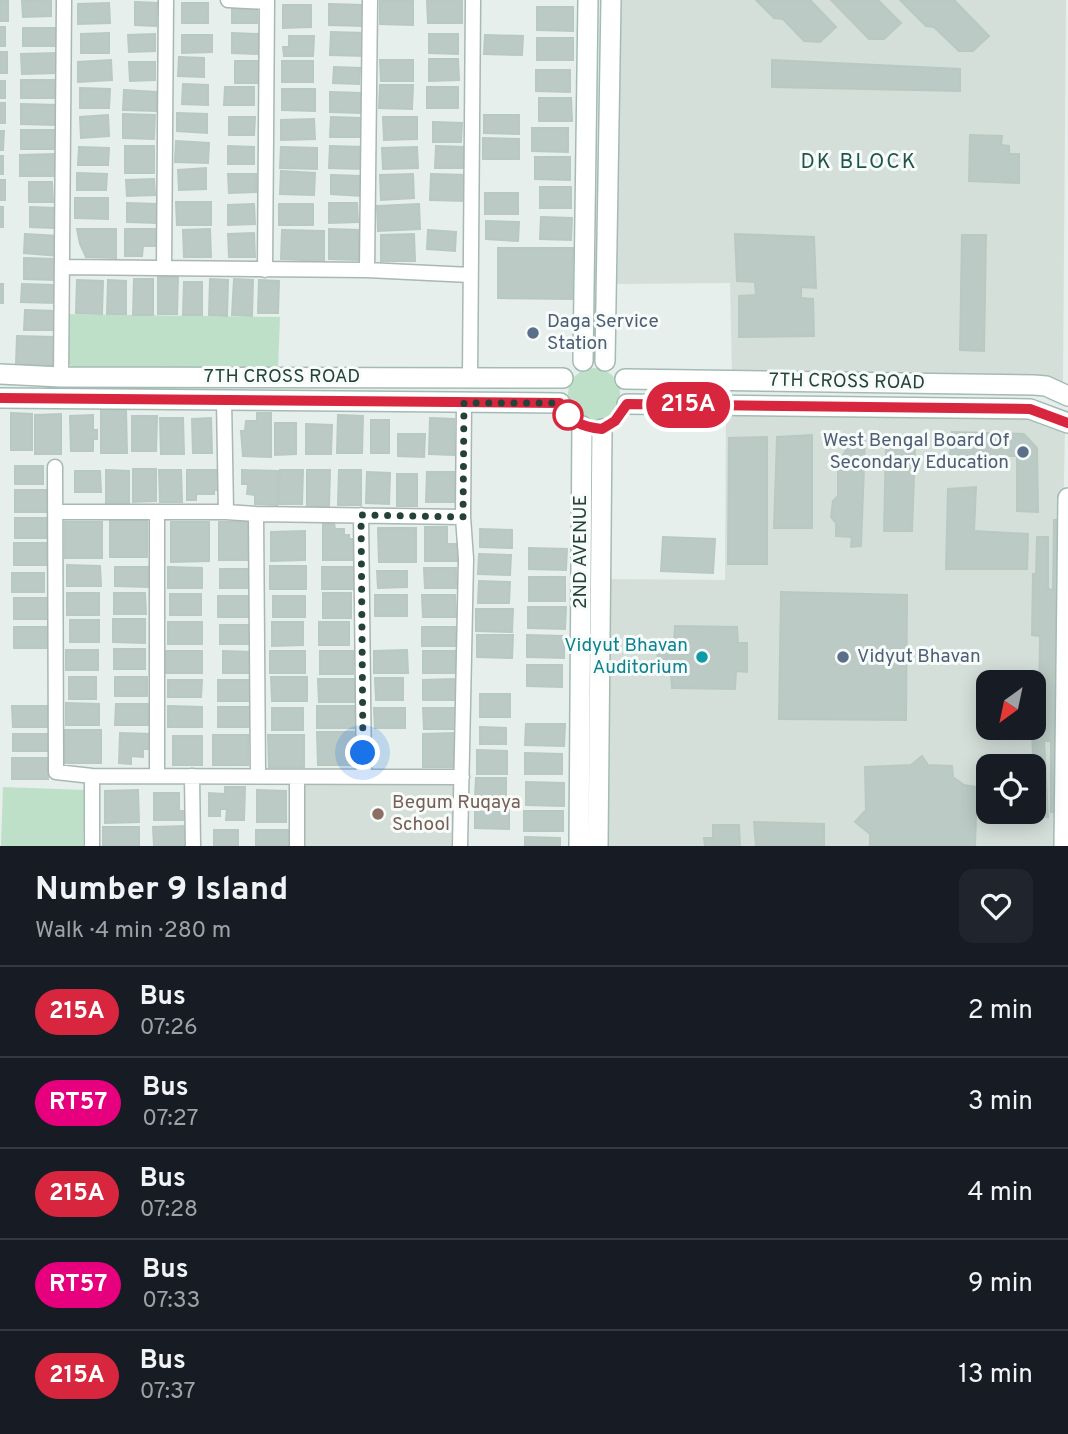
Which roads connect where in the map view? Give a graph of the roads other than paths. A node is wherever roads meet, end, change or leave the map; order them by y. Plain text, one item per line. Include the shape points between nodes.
1 (64, 0) edge
2 (166, 0) edge
3 (228, 0) edge
4 (370, 0) edge
5 (473, 0) edge
6 (587, 0) edge
7 (611, 0) edge
8 (267, 1) edge
9 (63, 267) junction
10 (164, 268) junction
11 (265, 270) junction
12 (367, 270) junction
13 (470, 275) junction
14 (583, 361) junction
15 (605, 361) junction
16 (0, 374) edge
17 (61, 377) junction
18 (470, 377) junction
19 (564, 378) junction
20 (625, 379) junction
21 (1068, 396) edge
22 (0, 398) edge
23 (224, 400) junction
24 (464, 403) junction
25 (560, 403) junction
26 (627, 404) junction
27 (1068, 424) edge
28 (582, 426) junction
29 (602, 429) junction
30 (55, 467) dead end
31 (1068, 498) edge
32 (55, 512) junction
33 (226, 512) junction
34 (157, 513) junction
35 (256, 514) junction
36 (361, 515) junction
37 (463, 517) junction
38 (92, 776) junction
39 (157, 776) junction
40 (192, 776) junction
41 (258, 776) junction
42 (297, 776) junction
43 (364, 777) junction
44 (462, 777) junction
45 (92, 846) edge
46 (193, 846) edge
47 (297, 846) edge
48 (460, 846) edge
49 (579, 846) edge
50 (598, 846) edge
51 (1064, 846) edge

1 - 9 street
2 - 10 street
3 - 8 street
4 - 12 street
5 - 13 street
6 - 14 street
7 - 15 street
8 - 11 street
9 - 10 street
9 - 17 street
10 - 11 street
11 - 12 street
12 - 13 street
13 - 18 street
14 - 15 street
14 - 19 street
15 - 20 street
16 - 17 street, 7TH CROSS ROAD
17 - 18 street, 7TH CROSS ROAD
18 - 19 street, 7TH CROSS ROAD
19 - 25 street
20 - 21 street, 7TH CROSS ROAD via 1034,384
20 - 26 street
22 - 23 street, 7TH CROSS ROAD
23 - 24 street, 7TH CROSS ROAD
23 - 33 street
24 - 25 street, 7TH CROSS ROAD
24 - 37 street
25 - 28 street
26 - 27 street, 7TH CROSS ROAD via 1030,409
26 - 29 street via 615,421
28 - 29 street
28 - 49 street, 2ND AVENUE
29 - 50 street, 2ND AVENUE
30 - 32 street
31 - 51 street
32 - 34 street
32 - 38 street via 55,767 61,774
33 - 34 street
33 - 35 street
34 - 39 street
35 - 36 street
35 - 41 street
36 - 37 street
36 - 43 street
37 - 44 street
38 - 39 street
38 - 45 street
39 - 40 street
40 - 41 street
40 - 46 street
41 - 42 street
42 - 43 street
42 - 47 street
43 - 44 street
44 - 48 street

